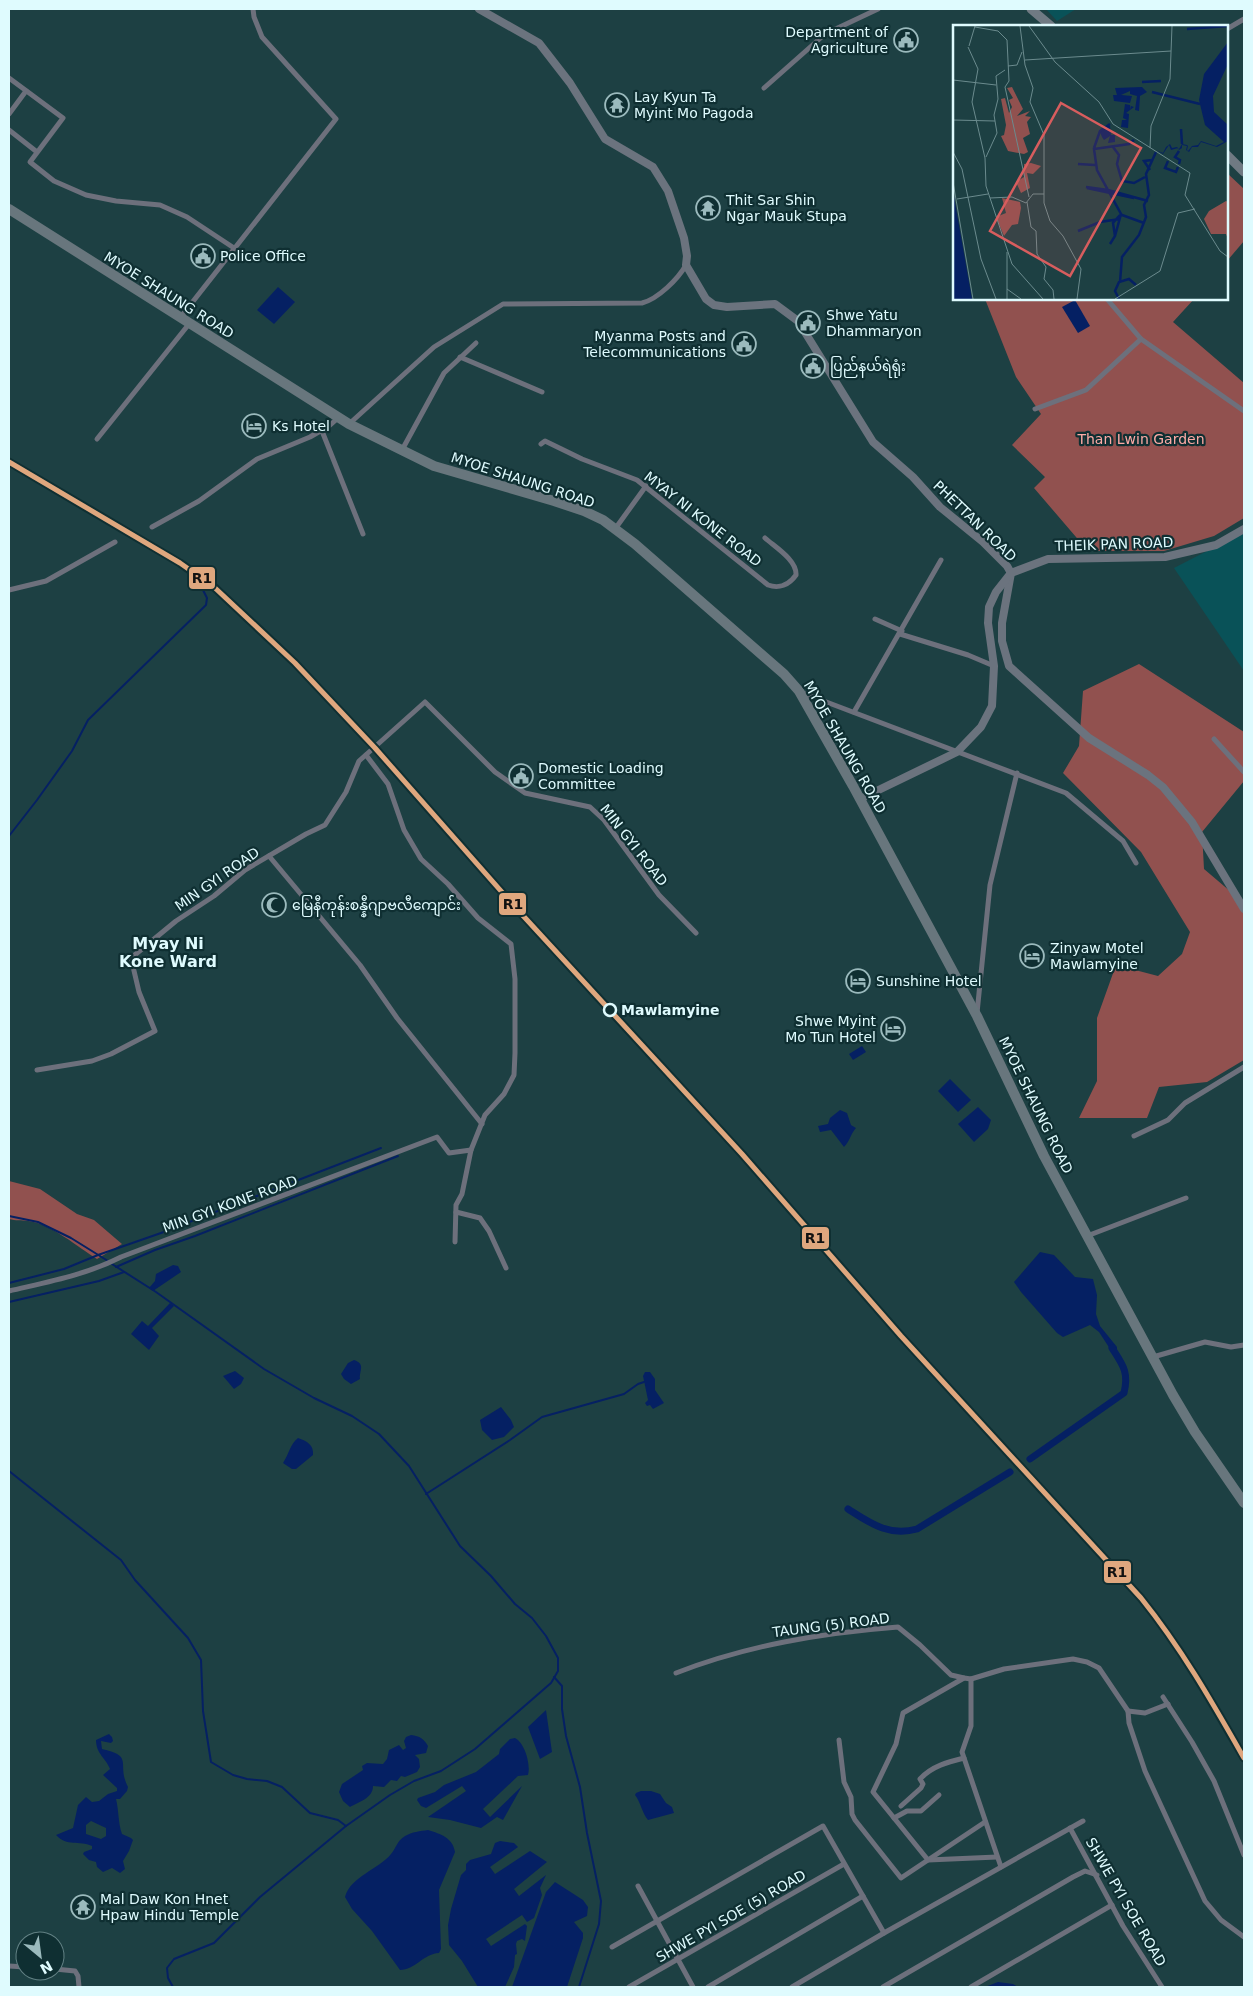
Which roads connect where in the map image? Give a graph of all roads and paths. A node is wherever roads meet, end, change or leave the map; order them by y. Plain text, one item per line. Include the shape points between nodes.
1 (253, 9) edge
2 (479, 9) edge
3 (878, 9) edge
4 (1031, 9) edge
5 (1244, 19) edge
6 (1050, 25) edge
7 (1228, 28) edge
8 (9, 78) edge
9 (764, 88) dead end
10 (26, 91) junction
11 (9, 114) edge
12 (9, 130) edge
13 (37, 152) junction
14 (1228, 156) edge
15 (1244, 172) edge
16 (9, 209) edge
17 (234, 248) junction
18 (686, 265) junction
19 (1108, 300) edge
20 (179, 318) junction
21 (189, 324) junction
22 (1141, 339) junction
23 (476, 343) dead end
24 (460, 357) junction
25 (542, 392) dead end
26 (1035, 409) dead end
27 (1244, 411) edge
28 (339, 418) junction
29 (349, 424) junction
30 (322, 431) junction
31 (97, 439) dead end
32 (540, 444) dead end
33 (401, 451) junction
34 (646, 486) junction
35 (152, 527) dead end
36 (615, 529) junction
37 (1244, 529) edge
38 (363, 534) dead end
39 (765, 538) dead end
40 (115, 542) dead end
41 (941, 560) dead end
42 (1011, 574) junction
43 (9, 590) edge
44 (875, 619) dead end
45 (901, 632) junction
46 (994, 666) junction
47 (799, 691) junction
48 (854, 712) junction
49 (1214, 739) dead end
50 (957, 752) junction
51 (366, 755) junction
52 (1244, 772) edge
53 (1017, 773) junction
54 (860, 799) junction
55 (269, 856) junction
56 (1136, 863) dead end
57 (1244, 909) edge
58 (696, 933) dead end
59 (977, 1016) junction
60 (1244, 1067) edge
61 (37, 1070) dead end
62 (482, 1124) junction
63 (1134, 1136) dead end
64 (471, 1150) junction
65 (1186, 1198) dead end
66 (456, 1212) junction
67 (1087, 1236) junction
68 (455, 1242) dead end
69 (506, 1268) dead end
70 (9, 1291) edge
71 (1244, 1345) edge
72 (1153, 1357) junction
73 (1244, 1503) edge
74 (676, 1672) dead end
75 (964, 1678) junction
76 (970, 1679) junction
77 (1163, 1697) dead end
78 (1168, 1704) junction
79 (1128, 1711) junction
80 (839, 1740) dead end
81 (964, 1758) junction
82 (939, 1795) dead end
83 (901, 1806) dead end
84 (894, 1818) junction
85 (1083, 1821) dead end
86 (986, 1822) junction
87 (1070, 1828) junction
88 (1244, 1855) edge
89 (997, 1857) junction
90 (928, 1860) junction
91 (844, 1864) junction
92 (1001, 1867) junction
93 (1096, 1875) junction
94 (638, 1886) dead end
95 (863, 1896) junction
96 (1112, 1905) junction
97 (656, 1922) junction
98 (884, 1933) junction
99 (1244, 1938) edge
100 (612, 1947) dead end
101 (676, 1959) junction
102 (65, 1970) edge
103 (78, 1987) edge
104 (629, 1987) edge
105 (692, 1987) edge
106 (708, 1987) edge
107 (792, 1987) edge
108 (882, 1987) edge
109 (971, 1987) edge
110 (1162, 1987) edge

1 - 17 street via 262,37 336,119
2 - 18 street via 539,42 570,83 605,139 653,166 668,191 684,238
3 - 9 street via 825,34
4 - 6 main road
5 - 7 street
8 - 10 street
10 - 11 street
10 - 13 street via 63,118
12 - 13 street
13 - 17 street via 30,162 54,181 86,195 160,205 187,217
14 - 15 main road
16 - 20 highway, MYOE SHAUNG ROAD
17 - 20 street
18 - 29 street via 661,293 642,303 502,304 434,347
18 - 42 street, PHETTAN ROAD via 714,306 775,304 798,321 874,442 940,506 983,542
19 - 22 street
20 - 21 highway, MYOE SHAUNG ROAD
21 - 28 highway, MYOE SHAUNG ROAD
21 - 31 street
22 - 26 street via 1086,390
22 - 27 street
23 - 24 street
24 - 25 street
24 - 33 street via 444,373
28 - 29 highway, MYOE SHAUNG ROAD
28 - 30 street
29 - 33 highway, MYOE SHAUNG ROAD
30 - 35 street via 256,459 199,501
30 - 38 street
32 - 34 street, MYAY NI KONE ROAD via 545,441
33 - 36 highway, MYOE SHAUNG ROAD via 434,466 584,511
34 - 36 street
34 - 39 street via 768,585 777,587 789,583 796,575 795,569
36 - 47 highway, MYOE SHAUNG ROAD via 724,620
37 - 42 street, THEIK PAN ROAD via 1216,545 1165,557 1048,559
40 - 43 street via 46,581
41 - 45 street
42 - 46 street via 996,592 990,607 988,623
42 - 57 street, PHETTAN ROAD via 1002,623 1002,641 1009,666 1089,738 1163,787 1192,822
44 - 45 street
45 - 46 street
45 - 48 street
46 - 50 street via 992,706 981,727
47 - 48 street
47 - 54 highway, MYOE SHAUNG ROAD
48 - 50 street
49 - 52 street
50 - 53 street
50 - 54 street
51 - 55 street, MIN GYI ROAD via 359,761 346,792 324,825
51 - 58 street, MIN GYI ROAD via 425,702 495,772 524,793 590,807 604,820 659,895
51 - 62 street via 388,784 404,830 421,859 478,918 511,944 515,979 514,1075
53 - 56 street via 1066,793 1123,841
53 - 59 street via 990,885
54 - 59 highway, MYOE SHAUNG ROAD
55 - 61 street, MIN GYI ROAD via 245,870 131,958 139,992 155,1031 92,1061
55 - 62 street via 360,965 397,1018
59 - 67 highway, MYOE SHAUNG ROAD via 1044,1156
60 - 63 street via 1185,1103 1168,1120
62 - 64 street
64 - 66 street
64 - 70 street via 449,1153 437,1137 104,1266
65 - 67 street
66 - 68 street
66 - 69 street via 480,1218
67 - 72 highway, MYOE SHAUNG ROAD
71 - 72 street via 1231,1347 1205,1342
72 - 73 highway, MYOE SHAUNG ROAD via 1195,1432
74 - 75 street, TAUNG (5) ROAD via 713,1658 775,1642 898,1627 951,1675
75 - 76 street, TAUNG (5) ROAD
75 - 84 street via 903,1713 896,1744 873,1792
76 - 79 street, TAUNG (5) ROAD via 1004,1669 1073,1659 1099,1668
76 - 81 street via 971,1726 962,1752
77 - 78 street
78 - 79 street via 1145,1713
78 - 88 street via 1214,1781
79 - 99 street via 1145,1771 1205,1901 1221,1920
80 - 90 street via 844,1782 852,1797 855,1820 901,1878
81 - 83 street via 944,1763 920,1778 921,1788
81 - 86 street
82 - 84 street via 921,1811 907,1811
84 - 90 street
85 - 87 street
86 - 89 street
86 - 90 street
87 - 92 street
87 - 93 street, SHWE PYI SOE ROAD
89 - 90 street
89 - 92 street
91 - 95 street
91 - 97 street via 824,1826
91 - 101 street, SHWE PYI SOE (5) ROAD
92 - 98 street
93 - 96 street, SHWE PYI SOE ROAD
93 - 108 street via 1085,1871 1073,1877
94 - 97 street
95 - 98 street
95 - 106 street
96 - 109 street
96 - 110 street, SHWE PYI SOE ROAD
97 - 100 street
97 - 101 street
98 - 107 street
101 - 104 street, SHWE PYI SOE (5) ROAD
101 - 105 street
102 - 103 street via 75,1971

